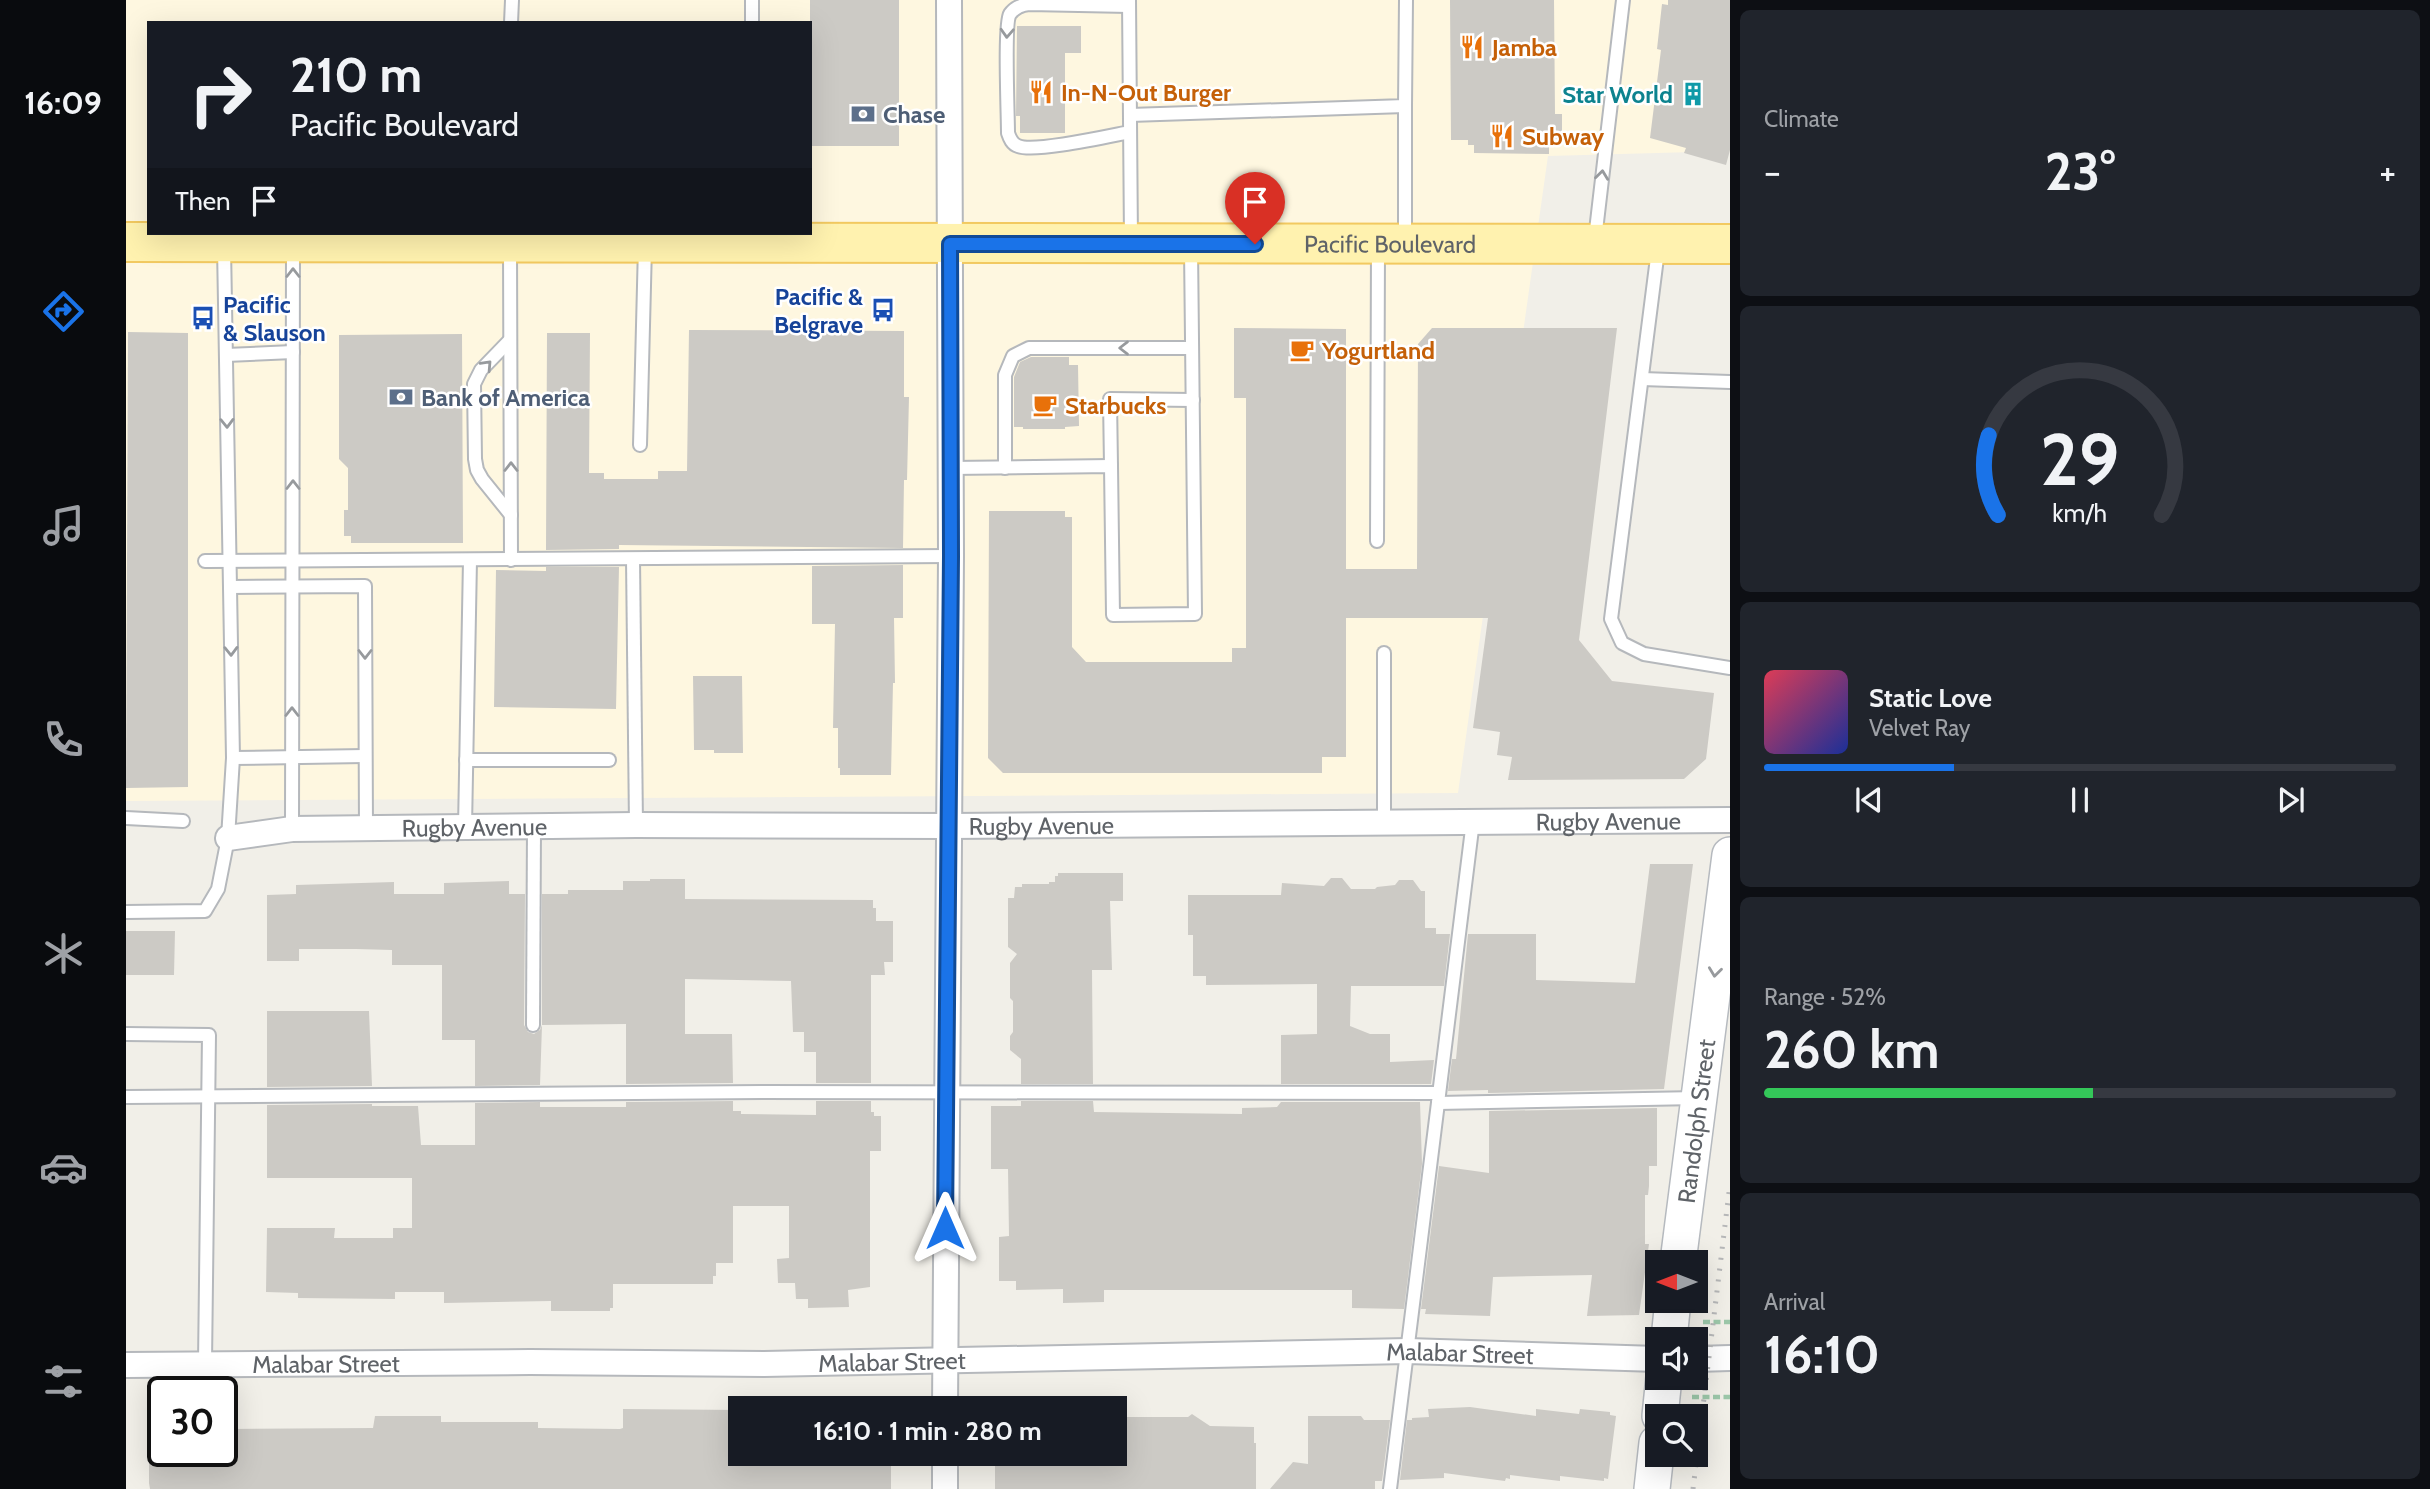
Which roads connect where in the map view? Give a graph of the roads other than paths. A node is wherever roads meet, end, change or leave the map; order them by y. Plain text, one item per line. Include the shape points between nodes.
1 (512, 0) edge
2 (752, 0) edge
3 (949, 0) edge
4 (1406, 0) edge
5 (1623, 0) edge
6 (1129, 3) edge
7 (511, 21) edge
8 (752, 21) edge
9 (1405, 106) junction
10 (1130, 116) junction
11 (1130, 132) junction
12 (510, 238) edge
13 (126, 242) edge
14 (224, 243) junction
15 (293, 243) junction
16 (1392, 243) junction
17 (1594, 243) junction
18 (1659, 243) junction
19 (645, 244) junction
20 (950, 244) junction
21 (1131, 244) junction
22 (1191, 244) junction
23 (1730, 244) edge
24 (510, 340) junction
25 (1192, 348) junction
26 (292, 352) junction
27 (226, 355) junction
28 (1642, 379) junction
29 (1730, 382) edge
30 (1193, 400) junction
31 (640, 445) dead end
32 (1111, 466) junction
33 (950, 468) junction
34 (1005, 468) junction
35 (512, 515) junction
36 (1377, 541) dead end
37 (951, 556) junction
38 (512, 559) junction
39 (633, 559) junction
40 (230, 560) junction
41 (292, 560) junction
42 (470, 560) junction
43 (205, 561) dead end
44 (292, 586) junction
45 (230, 587) junction
46 (1384, 653) dead end
47 (1730, 668) edge
48 (365, 756) junction
49 (292, 757) junction
50 (233, 758) junction
51 (466, 760) junction
52 (609, 760) dead end
53 (126, 818) edge
54 (1730, 820) edge
55 (183, 821) dead end
56 (1472, 821) junction
57 (1384, 822) junction
58 (636, 825) junction
59 (948, 825) junction
60 (465, 827) junction
61 (534, 827) junction
62 (292, 829) junction
63 (366, 829) junction
64 (228, 838) junction
65 (1730, 855) edge
66 (126, 912) edge
67 (533, 1025) dead end
68 (126, 1034) edge
69 (946, 1094) junction
70 (126, 1097) edge
71 (208, 1097) junction
72 (1438, 1098) junction
73 (1698, 1098) junction
74 (1679, 1250) edge
75 (1408, 1351) junction
76 (1730, 1358) edge
77 (1645, 1359) edge
78 (1708, 1359) edge
79 (945, 1362) junction
80 (205, 1363) junction
81 (126, 1364) edge
82 (945, 1396) edge
83 (945, 1466) edge
84 (1654, 1467) edge
85 (945, 1489) edge
86 (1390, 1489) edge
87 (1652, 1489) edge

1 - 7 lane
2 - 8 lane
3 - 20 street
4 - 9 lane
17 -> 5 lane
6 - 10 lane
6 -> 11 lane via 1018,6 1009,15 1006,34 1012,142 1020,148 1053,146
9 - 10 lane
9 - 16 lane
10 - 11 lane
11 - 21 lane
12 - 15 main road, Pacific Boulevard
12 - 19 main road, Pacific Boulevard
12 - 24 lane
13 - 14 main road, Pacific Boulevard
14 - 15 main road, Pacific Boulevard
14 - 27 lane
26 -> 15 lane
16 - 17 main road, Pacific Boulevard
16 - 22 main road, Pacific Boulevard
16 - 36 lane
17 - 18 main road, Pacific Boulevard
18 - 23 main road, Pacific Boulevard
18 - 28 lane
19 - 20 main road, Pacific Boulevard
19 - 31 lane
20 - 21 main road, Pacific Boulevard
20 - 33 street
21 - 22 main road, Pacific Boulevard
22 - 25 lane
35 -> 24 lane
35 -> 24 lane via 477,470 474,397 477,377
25 - 30 lane
25 -> 34 lane via 1029,348 1013,356 1005,375
26 - 27 lane
41 -> 26 lane
27 -> 40 lane
28 - 29 lane
28 - 47 lane via 1611,619 1622,643 1644,654
30 - 32 lane via 1110,399
30 - 32 lane via 1195,614 1113,615
32 - 34 lane
33 - 34 lane
33 - 37 street
35 - 38 lane
37 - 39 lane
37 - 59 street
38 - 39 lane
38 - 42 lane
39 - 58 lane
40 - 41 lane
40 - 43 lane
40 - 45 lane
41 - 42 lane
41 - 44 lane
42 - 51 lane
44 - 45 lane
44 -> 48 lane via 365,586
49 -> 44 lane
45 -> 50 lane
46 - 57 lane
48 - 49 lane
48 - 63 lane
49 - 50 lane
49 - 62 lane
50 - 64 lane
51 - 52 lane
51 - 60 lane
53 - 55 lane
54 - 56 street, Rugby Avenue
56 - 57 street, Rugby Avenue
56 - 72 lane
57 - 59 street, Rugby Avenue
58 - 59 street, Rugby Avenue
58 - 61 street, Rugby Avenue
59 - 69 street
60 - 61 street, Rugby Avenue
60 - 63 street, Rugby Avenue
61 - 67 lane
62 - 63 street, Rugby Avenue
62 - 64 street, Rugby Avenue
64 - 66 lane via 218,889 205,911
65 -> 73 street, Randolph Street
68 - 71 lane via 209,1035
69 - 71 lane
69 - 72 lane
69 - 79 street
70 - 71 lane
71 - 80 lane
72 - 73 lane
72 - 75 lane
73 - 74 street, Randolph Street
75 - 77 street, Malabar Street
75 - 79 street, Malabar Street
75 - 86 lane
76 - 78 street
79 - 80 street, Malabar Street
79 - 82 street
80 - 81 street, Malabar Street
83 - 85 street
84 - 87 street

